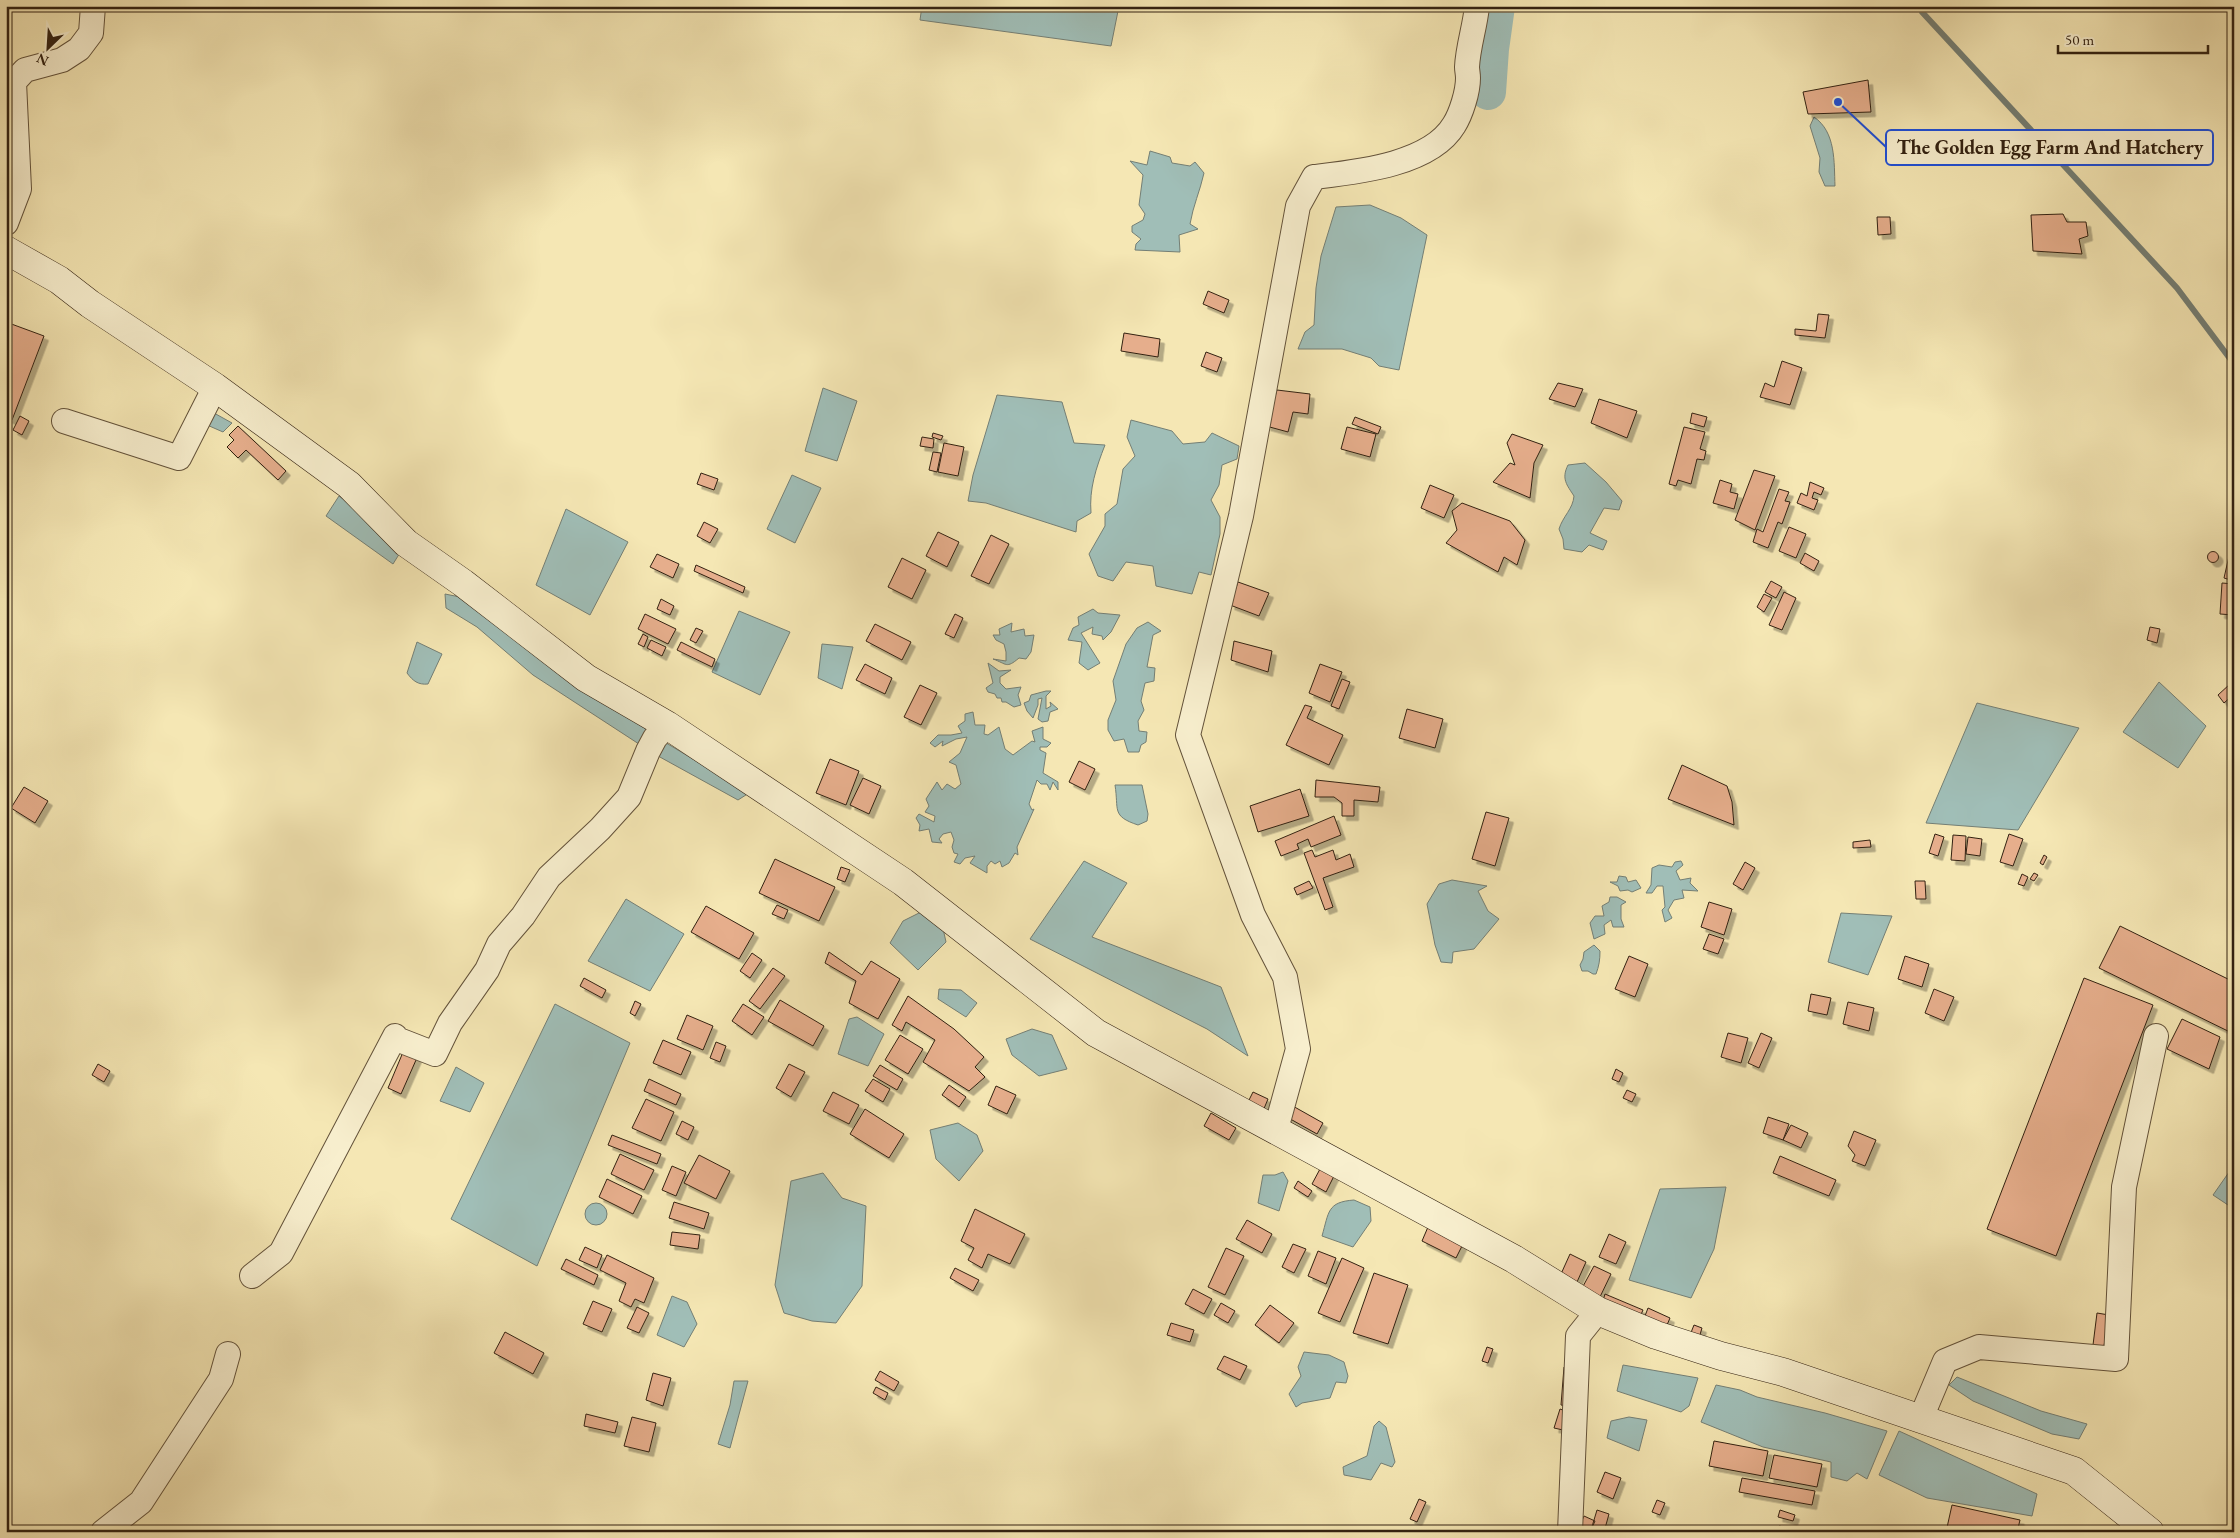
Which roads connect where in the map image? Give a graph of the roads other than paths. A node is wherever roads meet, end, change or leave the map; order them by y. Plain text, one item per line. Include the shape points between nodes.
1 (92, 6) edge
2 (1477, 6) edge
3 (6, 223) edge
4 (6, 250) edge
5 (214, 387) junction
6 (64, 421) dead end
7 (667, 724) junction
8 (2156, 1036) dead end
9 (1276, 1129) junction
10 (252, 1276) dead end
11 (1598, 1311) junction
12 (228, 1354) dead end
13 (1921, 1418) junction
14 (103, 1532) edge
15 (1570, 1532) edge
16 (2150, 1532) edge

1 - 3 street via 90,33 79,49 62,60 25,70 14,82 19,189
2 - 9 street via 1468,78 1454,126 1421,154 1363,171 1314,177 1298,206 1241,516 1188,735 1253,915 1285,977 1298,1049
4 - 5 main road via 60,280 90,304
5 - 6 street via 179,458
5 - 7 main road via 349,485 406,543 464,583 586,678
7 - 9 main road via 903,882 1096,1033
7 - 10 street via 648,750 629,797 549,877 499,944 487,970 450,1022 434,1054 395,1036 281,1252
8 - 13 street via 2124,1187 2116,1359 1979,1347 1945,1361
9 - 11 main road via 1514,1259
11 - 13 main road via 1656,1335 1783,1372
11 - 15 street via 1578,1336
12 - 14 street via 221,1379 141,1502
13 - 16 main road via 2074,1470

